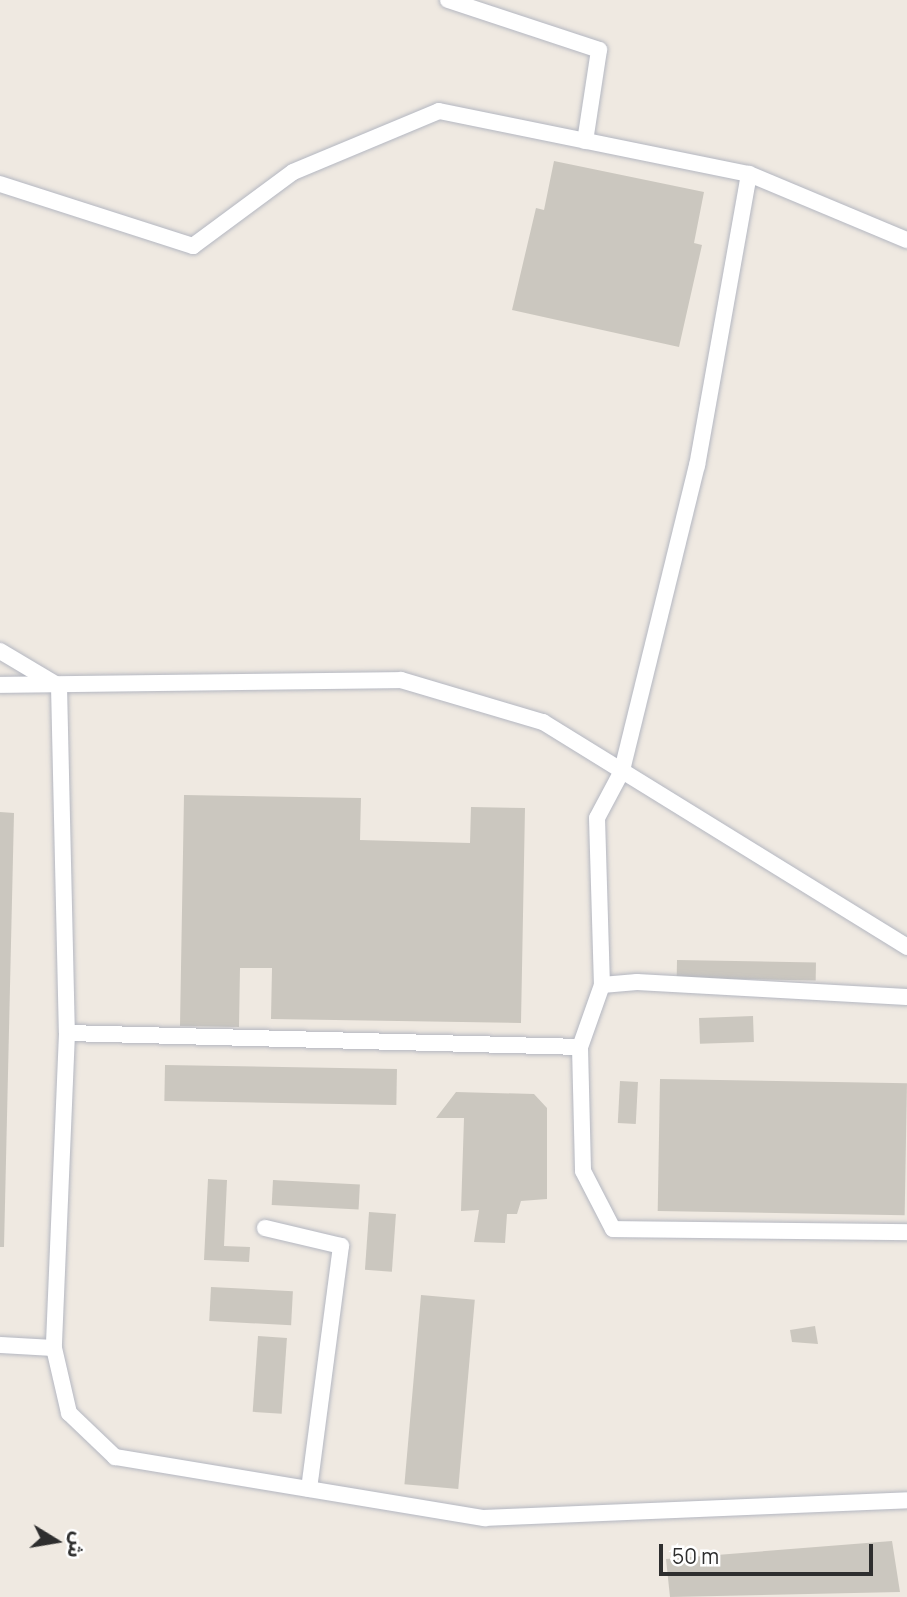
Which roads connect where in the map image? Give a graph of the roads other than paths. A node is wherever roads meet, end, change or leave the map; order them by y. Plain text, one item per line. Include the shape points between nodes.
1 (448, 0) edge
2 (585, 141) junction
3 (749, 174) junction
4 (0, 184) edge
5 (907, 240) edge
6 (0, 651) edge
7 (0, 685) edge
8 (58, 687) junction
9 (622, 771) junction
10 (907, 947) edge
11 (602, 985) junction
12 (907, 997) edge
13 (67, 1033) junction
14 (580, 1046) junction
15 (265, 1227) dead end
16 (907, 1232) edge
17 (0, 1345) edge
18 (54, 1348) junction
19 (309, 1489) junction
20 (907, 1500) edge

1 - 2 lane via 599,50
2 - 3 lane
2 - 4 lane via 439,111 293,172 193,246
3 - 5 lane
3 - 9 lane via 697,465
6 - 8 lane
7 - 8 lane
8 - 9 lane via 401,680 543,722
8 - 13 lane
9 - 10 lane
9 - 11 lane via 597,818
11 - 12 lane via 637,982
11 - 14 lane
13 - 14 lane
13 - 18 lane
14 - 16 lane via 583,1171 613,1229
15 - 19 lane via 341,1246
17 - 18 lane
18 - 19 lane via 69,1413 116,1457
19 - 20 lane via 485,1518

